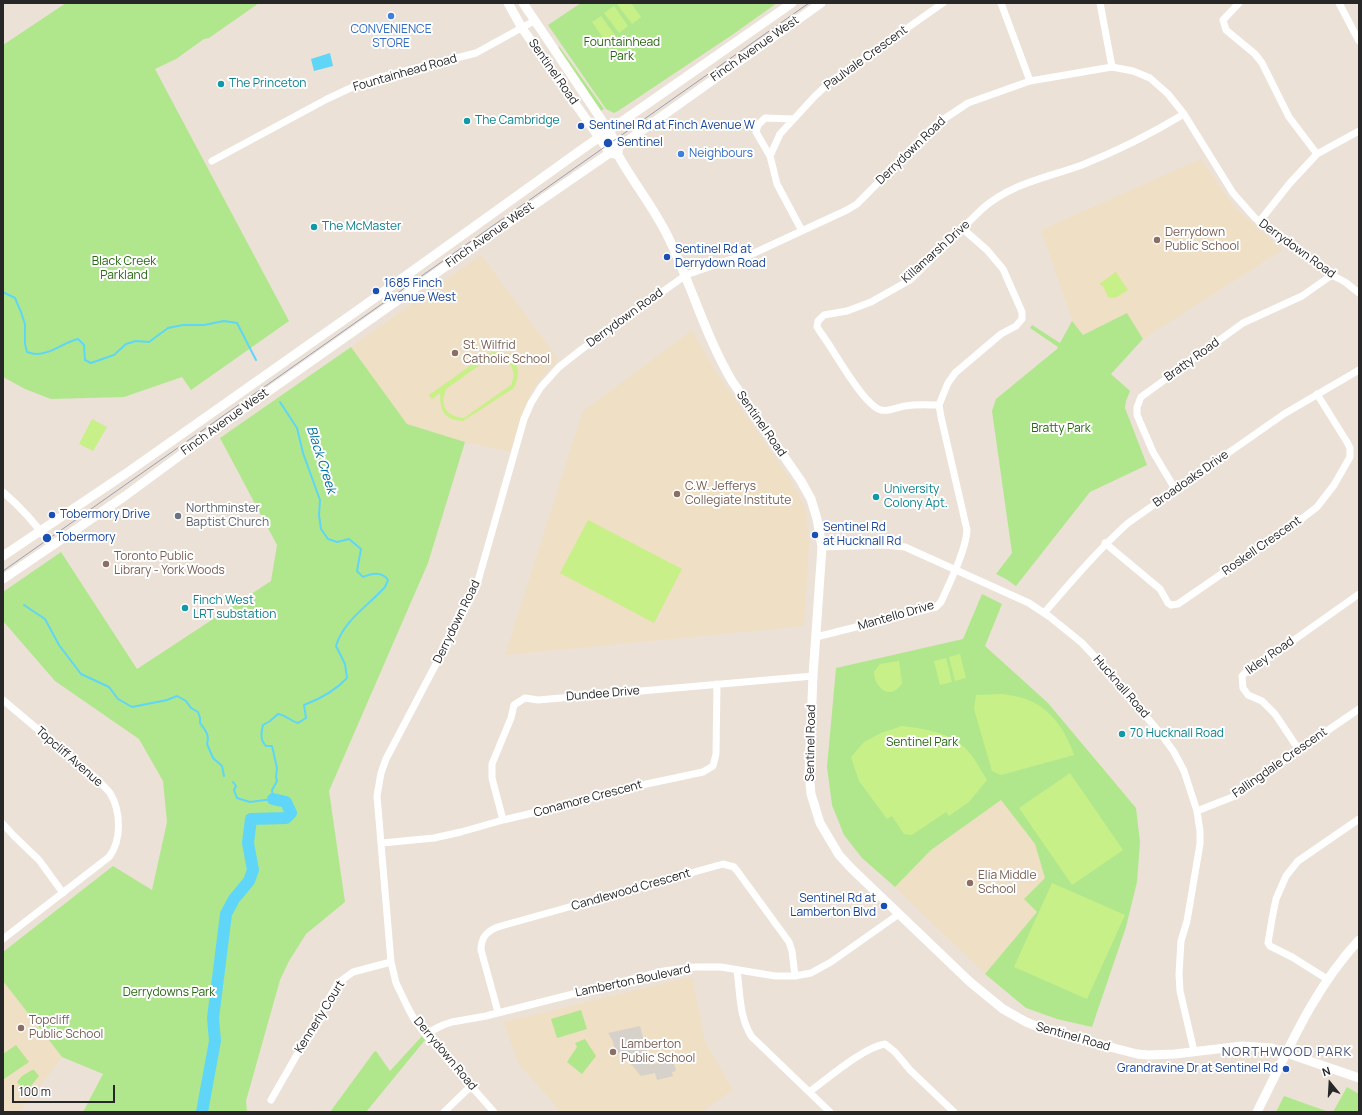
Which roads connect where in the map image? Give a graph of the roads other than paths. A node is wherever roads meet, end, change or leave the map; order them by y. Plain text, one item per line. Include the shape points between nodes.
1 (508, 3) edge
2 (523, 3) edge
3 (792, 3) edge
4 (821, 3) edge
5 (943, 3) edge
6 (1001, 3) edge
7 (1100, 3) edge
8 (1239, 3) edge
9 (1339, 3) edge
10 (534, 21) junction
11 (522, 28) junction
12 (1359, 41) edge
13 (1112, 67) junction
14 (1030, 81) junction
15 (1184, 114) junction
16 (793, 119) junction
17 (609, 130) junction
18 (1359, 131) edge
19 (599, 137) junction
20 (615, 152) junction
21 (1317, 154) junction
22 (770, 156) junction
23 (212, 161) dead end
24 (1259, 222) junction
25 (963, 229) junction
26 (802, 230) junction
27 (686, 275) junction
28 (1332, 275) junction
29 (1359, 293) edge
30 (1359, 370) edge
31 (1317, 394) junction
32 (939, 405) junction
33 (1175, 489) junction
34 (3, 492) edge
35 (40, 530) junction
36 (1105, 543) junction
37 (51, 545) junction
38 (822, 547) junction
39 (3, 556) edge
40 (955, 569) junction
41 (3, 579) edge
42 (1359, 594) edge
43 (1044, 613) junction
44 (816, 637) junction
45 (813, 676) junction
46 (717, 684) junction
47 (3, 700) edge
48 (1359, 709) edge
49 (1299, 750) junction
50 (1197, 811) junction
51 (1359, 819) edge
52 (503, 820) junction
53 (3, 824) edge
54 (382, 843) junction
55 (63, 892) junction
56 (899, 914) junction
57 (3, 939) edge
58 (1359, 940) edge
59 (391, 962) junction
60 (737, 970) junction
61 (795, 976) junction
62 (1327, 979) junction
63 (498, 1012) junction
64 (425, 1034) junction
65 (1194, 1051) junction
66 (1287, 1052) junction
67 (1359, 1078) edge
68 (471, 1086) junction
69 (809, 1092) junction
70 (271, 1100) dead end
71 (444, 1112) edge
72 (494, 1112) edge
73 (830, 1112) edge
74 (954, 1112) edge
75 (1257, 1112) edge

1 - 11 main road, Sentinel Road
2 - 10 main road, Sentinel Road
3 - 17 main road, Finch Avenue West
4 - 20 main road, Finch Avenue West
5 - 16 street, Paulvale Crescent via 841,74
6 - 14 street
7 - 13 street
8 - 21 street via 1223,20 1226,30 1262,63 1289,117
9 - 12 street
10 - 11 street, Fountainhead Road
10 - 17 main road, Sentinel Road
11 - 19 main road, Sentinel Road
11 - 23 street, Fountainhead Road via 476,53 357,85
13 - 14 street, Derrydown Road
13 - 15 street, Derrydown Road via 1150,78 1168,94
14 - 26 street, Derrydown Road via 968,102 935,125 857,204
15 - 24 street, Derrydown Road via 1234,193
15 - 25 street, Killamarsh Drive via 1155,132 1102,156 1008,191 993,199
16 - 22 street, Paulvale Crescent via 780,134
16 - 22 street via 765,118 758,125 756,132
17 - 19 main road, Finch Avenue West
17 - 20 main road, Sentinel Road
18 - 21 street
19 - 20 main road, Sentinel Road
19 - 35 main road, Finch Avenue West via 128,472
20 - 27 main road, Sentinel Road via 664,228
20 - 37 main road, Finch Avenue West via 479,242 241,410 125,496
21 - 24 street
22 - 26 street via 777,184
24 - 28 street, Derrydown Road
25 - 32 street via 1004,269 1022,312 1022,319 974,356 956,374 946,387
25 - 32 street, Killamarsh Drive via 910,280 871,302 847,311 824,315 816,323 862,395 880,410
26 - 27 street, Derrydown Road via 752,254
27 - 38 main road, Sentinel Road via 724,369 811,498
27 - 54 street, Derrydown Road via 559,367 531,403 518,438 476,588 381,773 377,796
28 - 29 street, Derrydown Road
28 - 33 street, Bratty Road via 1302,296 1243,324 1141,397 1137,415 1153,452
30 - 31 street, Broadoaks Drive
31 - 33 street, Broadoaks Drive
31 - 36 street, Roskell Crescent via 1347,442 1350,457 1334,485 1317,507 1304,517 1178,604 1171,605 1160,589
32 - 40 street, Mantello Drive via 967,530
33 - 36 street, Broadoaks Drive
34 - 35 street via 22,508
35 - 37 street
35 - 39 main road, Finch Avenue West
36 - 43 street, Broadoaks Drive
37 - 41 main road, Finch Avenue West
38 - 40 street, Hucknall Road via 898,546 914,550
38 - 44 main road, Sentinel Road
40 - 43 street, Hucknall Road
40 - 44 street, Mantello Drive via 941,602 936,607
42 - 49 street, Ikley Road via 1242,676 1243,688 1248,695 1262,701 1275,714
43 - 50 street, Hucknall Road via 1095,656 1162,734 1184,771
44 - 45 main road, Sentinel Road
45 - 46 street, Dundee Drive
45 - 56 main road, Sentinel Road via 809,774 816,815 840,855
46 - 52 street, Conamore Crescent via 716,754 713,766 709,769
46 - 52 street, Dundee Drive via 538,700 525,698 519,701 514,705 512,718 492,764 492,778
47 - 55 street, Topcliff Avenue via 99,781 110,793 115,807 118,830 114,850 106,860
48 - 49 street, Fallingdale Crescent
49 - 50 street, Fallingdale Crescent via 1235,796
50 - 65 street, Hucknall Road via 1200,844 1187,921 1181,941 1179,974 1180,990
51 - 62 street via 1298,861 1286,876 1276,899 1272,918 1268,943 1270,946
52 - 54 street, Conamore Crescent via 434,838
53 - 55 street via 39,860
54 - 59 street, Derrydown Road
55 - 57 street, Topcliff Avenue
56 - 61 street, Lamberton Boulevard via 831,962 811,973
56 - 65 main road, Sentinel Road via 996,1005 1026,1022 1055,1033 1137,1054
58 - 62 main road
59 - 64 street, Derrydown Road via 396,983
59 - 70 street, Kennerly Court via 353,972 338,983
60 - 61 street, Lamberton Boulevard via 775,976
60 - 63 street, Lamberton Boulevard via 695,967 664,971
60 - 69 street via 748,1031
61 - 63 street, Candlewood Crescent via 792,951 786,936 738,872 723,864 493,928 486,933 481,943
62 - 66 main road
63 - 64 street, Lamberton Boulevard via 452,1022
64 - 68 street, Derrydown Road
65 - 66 main road, Sentinel Road via 1253,1046
66 - 67 main road, Sentinel Road
66 - 75 main road
68 - 71 street
68 - 72 street, Derrydown Road
69 - 73 street
69 - 74 street via 866,1051 885,1044

